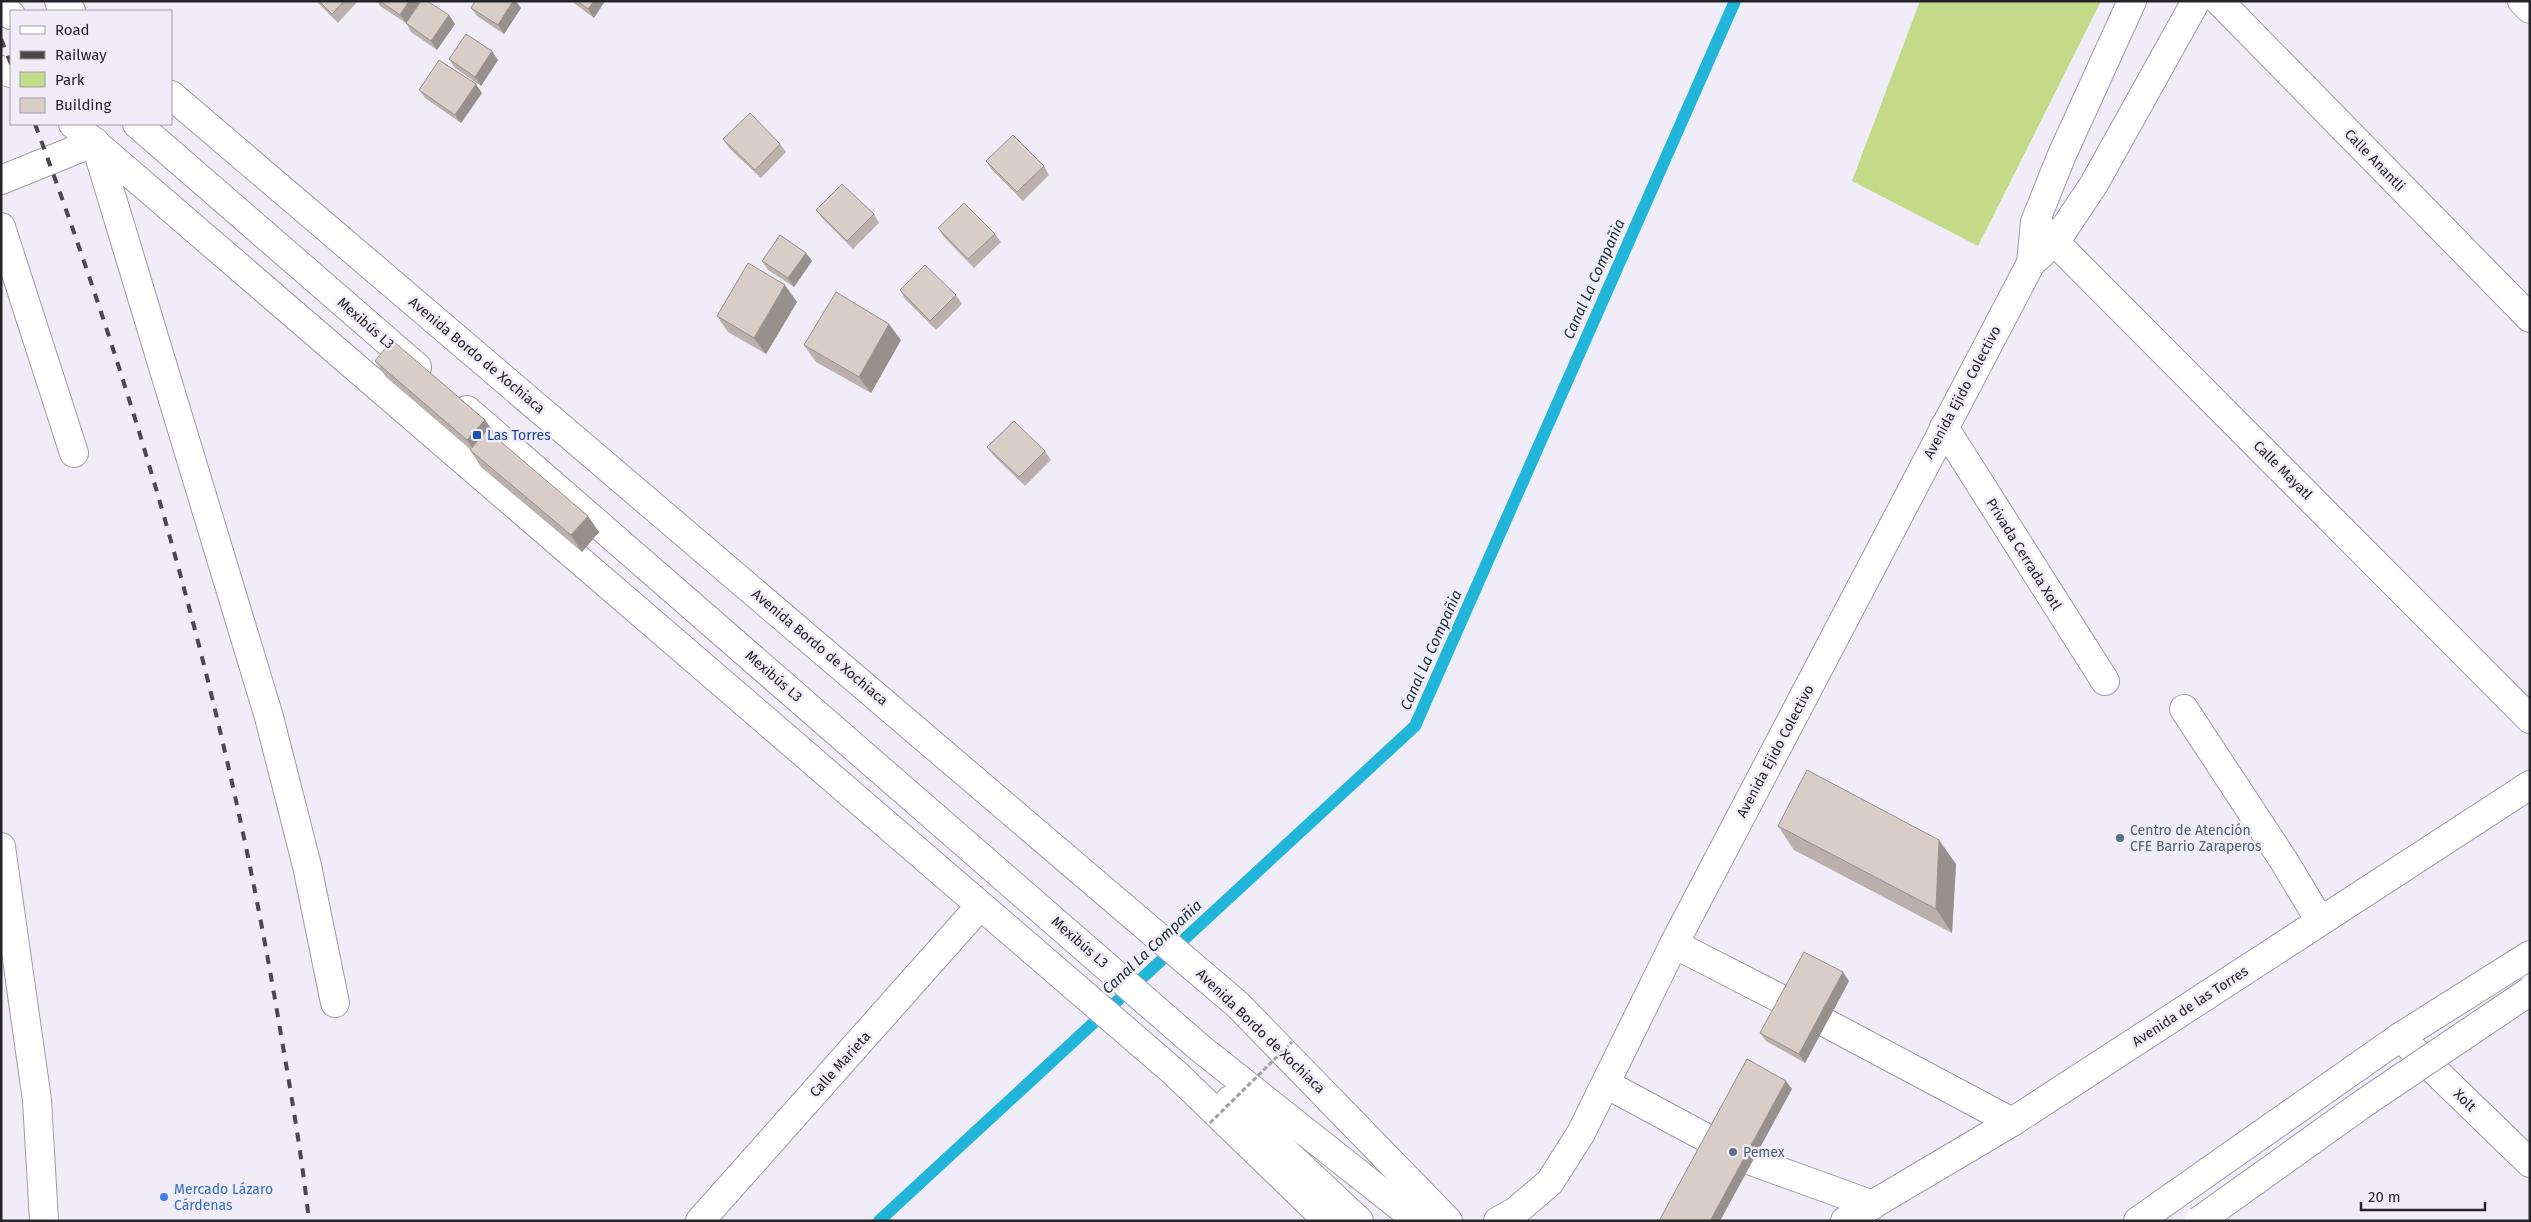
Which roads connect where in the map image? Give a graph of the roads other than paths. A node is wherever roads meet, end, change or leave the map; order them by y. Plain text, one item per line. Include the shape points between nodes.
1 (59, 1) edge
2 (2132, 1) edge
3 (2196, 1) edge
4 (2220, 1) edge
5 (2522, 1) edge
6 (2530, 9) edge
7 (70, 10) edge
8 (172, 96) edge
9 (75, 125) edge
10 (138, 125) edge
11 (95, 133) edge
12 (1, 180) edge
13 (2035, 222) junction
14 (1, 227) edge
15 (2056, 241) junction
16 (2031, 263) junction
17 (2530, 318) edge
18 (388, 375) edge
19 (1944, 427) junction
20 (74, 453) dead end
21 (588, 545) dead end
22 (2105, 681) dead end
23 (2184, 709) dead end
24 (2530, 719) edge
25 (2530, 785) edge
26 (1, 847) edge
27 (1000, 905) junction
28 (2320, 922) junction
29 (1674, 944) junction
30 (2530, 955) edge
31 (2530, 991) edge
32 (1787, 1002) edge
33 (335, 1003) dead end
34 (1826, 1023) dead end
35 (2400, 1037) junction
36 (1188, 1060) junction
37 (1606, 1084) junction
38 (2012, 1122) junction
39 (1712, 1141) edge
40 (1754, 1162) dead end
41 (2530, 1163) edge
42 (1879, 1213) edge
43 (44, 1221) edge
44 (700, 1221) edge
45 (1328, 1221) edge
46 (1359, 1221) edge
47 (1418, 1221) edge
48 (1448, 1221) edge
49 (1498, 1221) edge
50 (1845, 1221) edge
51 (2138, 1221) edge
52 (2199, 1221) edge

1 - 7 main road
2 - 13 main road, Avenida Ejido Colectivo
3 - 15 main road, Avenida Ejido Colectivo via 2094,184
4 - 17 main road, Calle Anantli
5 - 6 main road
8 - 48 main road, Avenida Bordo de Xochiaca via 1238,1005
9 - 11 main road
10 - 27 main road, Mexibús L3 via 442,388
11 - 12 main road
11 - 18 main road, Mexibús L3
11 - 27 main road
11 - 33 main road via 269,717 307,866
13 - 15 main road, Calle Mayatl
13 - 16 main road, Avenida Ejido Colectivo
14 - 20 main road
15 - 16 main road, Avenida Ejido Colectivo
15 - 24 main road, Calle Mayatl
16 - 19 main road, Avenida Ejido Colectivo
19 - 22 main road, Privada Cerrada Xotl
19 - 29 main road, Avenida Ejido Colectivo
21 - 27 main road, Mexibús L3
23 - 28 main road
25 - 28 main road, Avenida de las Torres
26 - 43 main road via 37,1100
27 - 36 main road
27 - 36 main road, Mexibús L3
27 - 44 main road, Calle Marieta
28 - 38 main road, Avenida de las Torres
29 - 32 main road
29 - 37 main road, Avenida Ejido Colectivo
30 - 35 main road
31 - 52 main road, bridge via 2364,1103
34 - 38 main road
35 - 41 main road, Xolt
35 - 51 main road
36 - 45 main road
36 - 46 main road, Mexibús L3
36 - 47 main road, Mexibús L3
37 - 39 main road
37 - 49 main road, Avenida Ejido Colectivo via 1581,1134 1550,1182 1516,1211
38 - 42 main road, Avenida de las Torres
40 - 42 main road
42 - 50 main road, Avenida de las Torres

